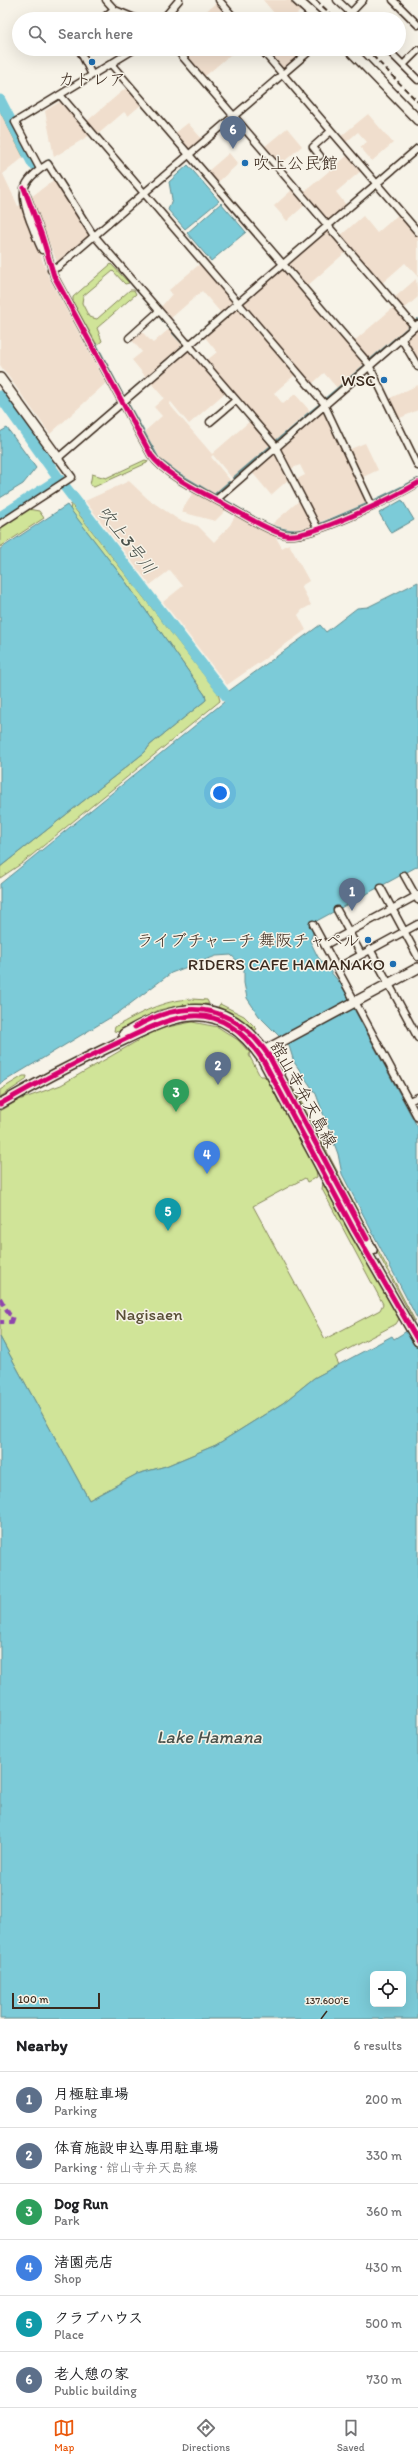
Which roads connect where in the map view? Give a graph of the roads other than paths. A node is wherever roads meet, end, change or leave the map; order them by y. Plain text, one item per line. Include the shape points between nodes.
1 (106, 0) edge
2 (179, 0) edge
3 (219, 0) edge
4 (297, 0) edge
5 (337, 0) edge
6 (363, 0) edge
7 (393, 0) edge
8 (114, 9) junction
9 (110, 12) edge
10 (121, 12) edge
11 (169, 12) edge
12 (229, 12) edge
13 (310, 12) edge
14 (351, 12) joint
15 (405, 12) edge
16 (406, 13) edge
17 (418, 25) edge
18 (418, 50) edge
19 (83, 56) edge
20 (124, 56) edge
21 (182, 56) edge
22 (267, 56) edge
23 (304, 56) edge
24 (356, 56) edge
25 (394, 56) edge
26 (111, 64) junction
27 (403, 65) junction
28 (283, 74) junction
29 (92, 75) junction
30 (418, 80) edge
31 (60, 95) junction
32 (234, 116) junction
33 (418, 120) edge
34 (331, 131) junction
35 (418, 148) edge
36 (189, 155) junction
37 (320, 156) dead end
38 (40, 169) junction
39 (377, 184) junction
40 (144, 194) junction
41 (328, 226) junction
42 (418, 232) edge
43 (95, 236) junction
44 (283, 264) junction
45 (51, 270) junction
46 (238, 303) junction
47 (159, 311) junction
48 (416, 325) edge
49 (129, 338) dead end
50 (401, 338) junction
51 (189, 346) junction
52 (369, 366) junction
53 (418, 367) edge
54 (0, 378) edge
55 (236, 400) junction
56 (123, 402) junction
57 (324, 405) junction
58 (210, 422) dead end
59 (275, 447) junction
60 (58, 458) junction
61 (418, 466) edge
62 (418, 483) edge
63 (216, 500) junction
64 (372, 506) junction
65 (0, 524) edge
66 (318, 529) junction
67 (404, 875) dead end
68 (381, 888) dead end
69 (417, 897) edge
70 (392, 909) junction
71 (337, 910) dead end
72 (313, 924) dead end
73 (418, 924) edge
74 (404, 931) junction
75 (349, 932) junction
76 (325, 946) junction
77 (370, 949) junction
78 (361, 954) junction
79 (418, 957) edge
80 (337, 968) junction
81 (418, 968) edge
82 (389, 984) junction
83 (354, 1002) junction
84 (418, 1038) edge
85 (265, 1051) junction
86 (418, 1096) edge
87 (409, 1102) junction
88 (0, 1104) edge
89 (418, 1118) edge
90 (418, 1341) edge

1 - 8 street
2 - 11 street
3 - 12 street
4 - 13 main road
5 - 14 street
6 - 14 street
7 - 15 street
8 - 9 street
8 - 10 street
16 - 17 street
18 - 27 street
19 - 29 street
20 - 26 street
21 - 32 street
22 - 28 street
23 - 28 street
24 - 33 main road
25 - 27 street
26 - 29 street
26 - 36 street
27 - 30 street
28 - 32 street
28 - 34 street
29 - 31 street
31 - 38 street via 15,122
31 - 40 street
32 - 36 street
32 - 41 street
34 - 37 street via 312,147
34 - 39 street
35 - 39 street
36 - 40 street
36 - 44 street
38 - 43 street via 48,164
38 - 45 street via 29,178 24,188 42,236
39 - 41 street
39 - 42 street
40 - 43 street
40 - 46 street
41 - 44 street
41 - 48 street
43 - 45 street
43 - 47 street
44 - 46 street
44 - 52 street
45 - 56 street
46 - 51 street
46 - 57 street
47 - 49 street
47 - 51 street
48 - 50 street
50 - 52 street
50 - 53 street
51 - 55 street
51 - 56 street
52 - 57 street
52 - 61 street
54 - 60 main road
55 - 58 street
55 - 59 street
56 - 60 street
56 - 63 street via 155,460 181,480
57 - 59 street
57 - 64 street
59 - 63 street
59 - 66 street
60 - 65 street via 72,477
62 - 64 street
63 - 66 street via 282,534 297,535
64 - 66 street
67 - 69 street
68 - 70 street
69 - 70 street
70 - 74 street
70 - 75 street
71 - 75 street
72 - 76 street
73 - 74 street
74 - 77 street
74 - 79 street
75 - 76 street
75 - 78 street
76 - 80 street
77 - 78 street
77 - 82 street
78 - 80 street
80 - 83 street
81 - 82 main road
82 - 83 main road
82 - 84 street
83 - 85 main road
83 - 87 street
85 - 88 main road, 舘山寺弁天島線 via 213,1015 163,1021 86,1057
85 - 90 main road, 舘山寺弁天島線 via 354,1230
86 - 87 street
87 - 89 street

